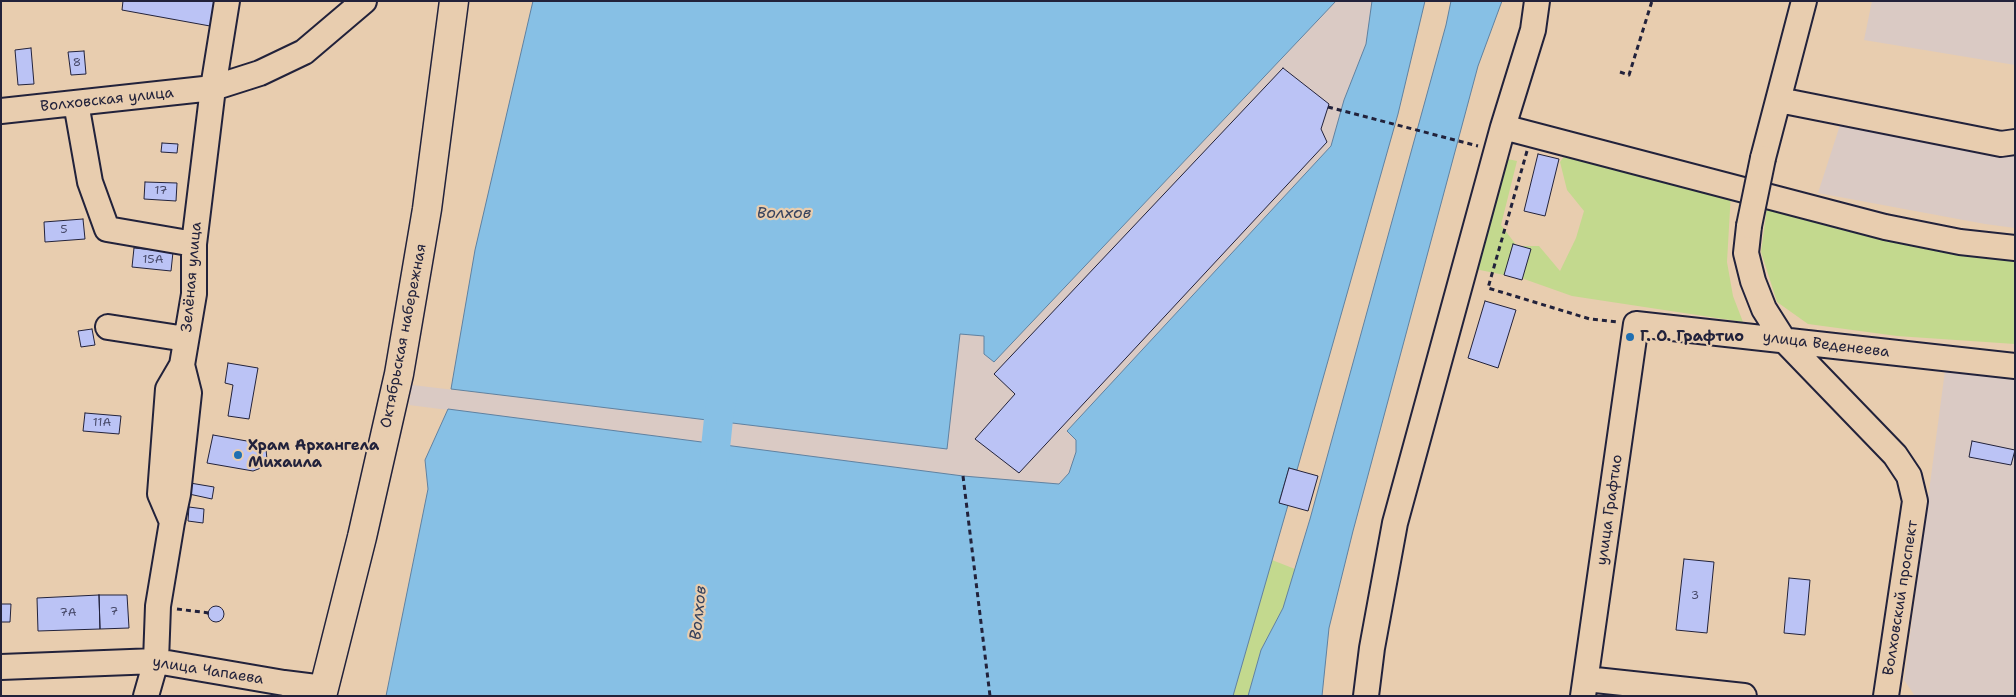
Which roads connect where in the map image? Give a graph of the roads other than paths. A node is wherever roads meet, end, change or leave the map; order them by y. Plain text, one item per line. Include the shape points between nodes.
1 (227, 1) edge
2 (364, 1) edge
3 (1537, 1) edge
4 (1804, 1) edge
5 (448, 6) edge
6 (213, 88) junction
7 (1779, 100) junction
8 (76, 103) junction
9 (1, 111) edge
10 (1503, 127) junction
11 (2015, 142) edge
12 (194, 244) junction
13 (2015, 248) edge
14 (1636, 324) joint
15 (108, 327) dead end
16 (186, 339) junction
17 (1783, 339) junction
18 (2015, 366) edge
19 (156, 661) junction
20 (1, 667) edge
21 (1584, 687) edge
22 (323, 692) edge
23 (146, 696) edge
24 (1366, 696) edge
25 (1744, 696) edge
26 (1886, 696) edge

1 - 6 street, Зелёная улица
2 - 6 street, Волховская улица via 304,52 260,73
3 - 10 street via 1533,30
4 - 7 street
5 - 22 main road, Октябрьская набережная via 427,209 399,374
6 - 8 street, Волховская улица
6 - 12 street, Зелёная улица
7 - 11 street via 2002,144
7 - 17 street, bridge via 1763,158 1746,252 1764,309
8 - 9 street, Волховская улица
8 - 12 street via 90,182 107,229
10 - 13 street via 1885,227 1960,242
10 - 24 street via 1395,523
12 - 16 street, Зелёная улица via 194,294
14 - 17 street, улица Веденеева
14 - 21 street, улица Графтио
15 - 16 street
16 - 19 street, Зелёная улица via 182,365 168,389 160,494 172,522 158,606
17 - 18 street, улица Веденеева
17 - 26 street, Волховский проспект via 1896,455 1909,476 1915,501
19 - 20 street, улица Чапаева
19 - 22 street, улица Чапаева
19 - 23 street, Зелёная улица
21 - 25 street

